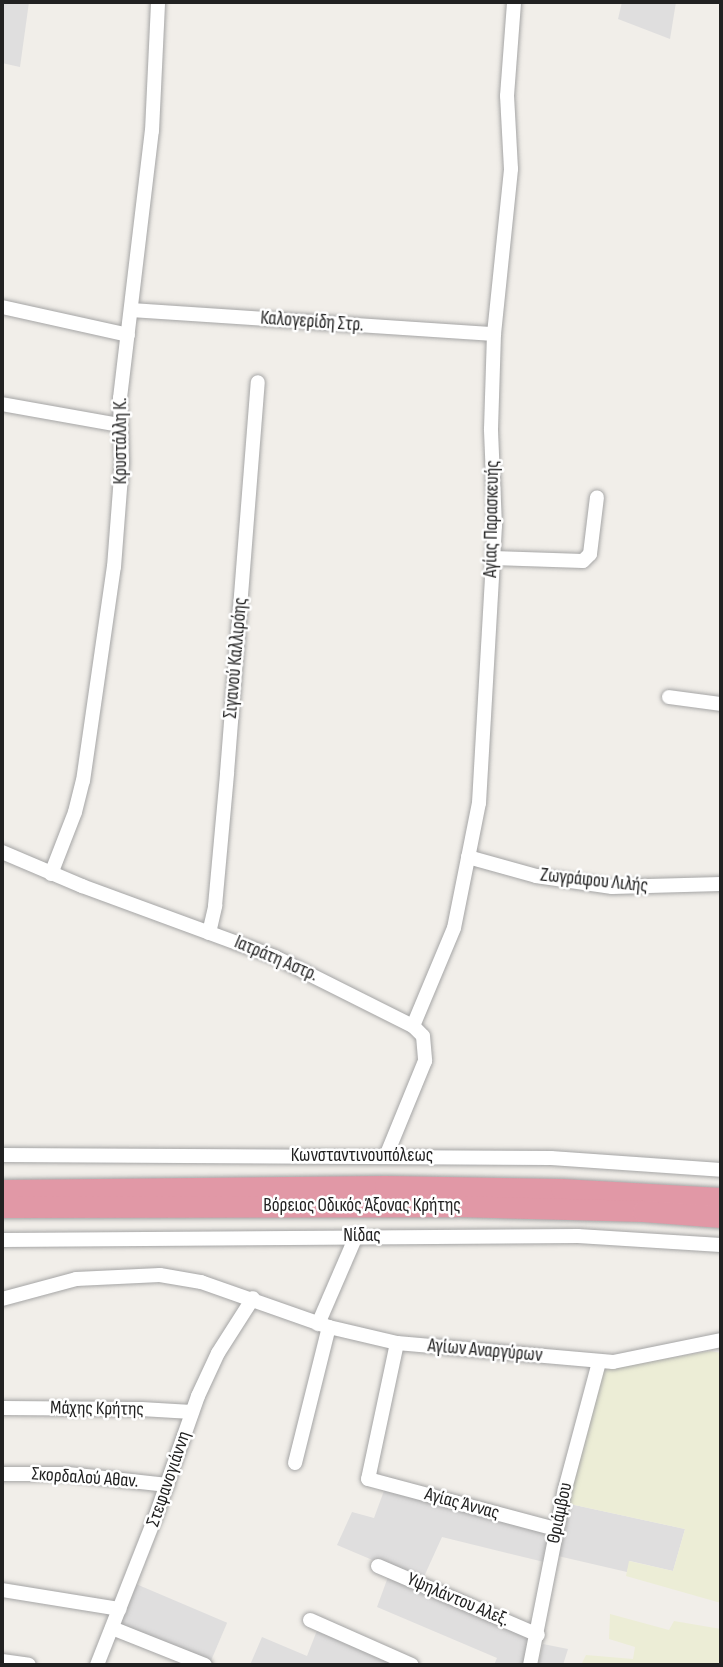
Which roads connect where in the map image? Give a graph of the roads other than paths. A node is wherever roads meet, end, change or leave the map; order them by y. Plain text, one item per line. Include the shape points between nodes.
1 (158, 2) edge
2 (514, 2) edge
3 (2, 307) edge
4 (131, 310) junction
5 (494, 334) junction
6 (128, 335) junction
7 (258, 382) dead end
8 (2, 404) edge
9 (120, 425) junction
10 (597, 497) dead end
11 (493, 558) junction
12 (669, 697) dead end
13 (721, 704) edge
14 (2, 852) edge
15 (468, 857) junction
16 (51, 874) junction
17 (721, 884) edge
18 (209, 933) junction
19 (413, 1026) junction
20 (2, 1155) edge
21 (386, 1156) junction
22 (721, 1170) edge
23 (2, 1190) edge
24 (721, 1198) edge
25 (2, 1208) edge
26 (721, 1217) edge
27 (356, 1236) junction
28 (2, 1240) edge
29 (721, 1245) edge
30 (253, 1298) junction
31 (2, 1299) edge
32 (323, 1325) junction
33 (720, 1341) edge
34 (397, 1343) junction
35 (599, 1362) junction
36 (2, 1408) edge
37 (192, 1412) junction
38 (295, 1463) dead end
39 (2, 1474) edge
40 (167, 1485) junction
41 (556, 1529) junction
42 (378, 1566) dead end
43 (2, 1590) edge
44 (119, 1609) junction
45 (310, 1620) dead end
46 (111, 1628) junction
47 (538, 1635) junction
48 (2, 1661) edge
49 (29, 1665) edge
50 (97, 1665) edge
51 (205, 1665) edge
52 (412, 1665) edge
53 (530, 1665) edge

1 - 4 street, Κρυστάλλη Κ. via 152,131
2 - 5 street, Αγίας Παρασκευής via 507,96 511,169
3 - 6 street
4 - 5 street, Καλογερίδη Στρ.
4 - 6 street, Κρυστάλλη Κ.
5 - 11 street, Αγίας Παρασκευής
6 - 9 street, Κρυστάλλη Κ.
7 - 18 street, Σιγανού Καλλιρόης via 227,772
8 - 9 street
9 - 16 street, Κρυστάλλη Κ. via 118,539 89,743 75,812
10 - 11 street via 590,554 583,561
11 - 15 street, Αγίας Παρασκευής via 479,803
12 - 13 street
14 - 16 street, Ιατράτη Αστρ.
15 - 17 street, Ζωγράφου Λιλής via 536,876 600,886
15 - 19 street, Αγίας Παρασκευής via 454,928
16 - 18 street, Ιατράτη Αστρ.
18 - 19 street, Ιατράτη Αστρ. via 295,966
19 - 21 street via 423,1036 425,1061
20 - 21 street, Κωνσταντινουπόλεως
21 - 22 street, Κωνσταντινουπόλεως via 563,1158
23 - 24 highway, Βόρειος Οδικός Άξονας Κρήτης via 385,1186
25 - 26 highway, Βόρειος Οδικός Άξονας Κρήτης via 456,1206
27 - 28 street, Νίδας
27 - 29 street, Νίδας via 578,1236
27 - 32 street
30 - 31 street, Αγίων Αναργύρων via 189,1279 145,1275 76,1279
30 - 32 street, Αγίων Αναργύρων
30 - 37 street, Στεφανογιάννη via 218,1353
32 - 34 street, Αγίων Αναργύρων
32 - 38 street
33 - 35 street, Αγίων Αναργύρων
34 - 35 street, Αγίων Αναργύρων
34 - 41 street, Αγίας Άννας via 368,1479
35 - 41 street, Θριάμβου
36 - 37 street, Μάχης Κρήτης
37 - 40 street, Στεφανογιάννη
39 - 40 street, Σκορδαλού Αθαν. via 68,1474
40 - 44 street, Στεφανογιάννη
41 - 47 street, Θριάμβου
42 - 47 street, Υψηλάντου Αλεξ.
43 - 44 street
44 - 46 street, Στεφανογιάννη
45 - 52 street
46 - 50 street, Στεφανογιάννη
46 - 51 street
47 - 53 street, Θριάμβου
48 - 49 street

